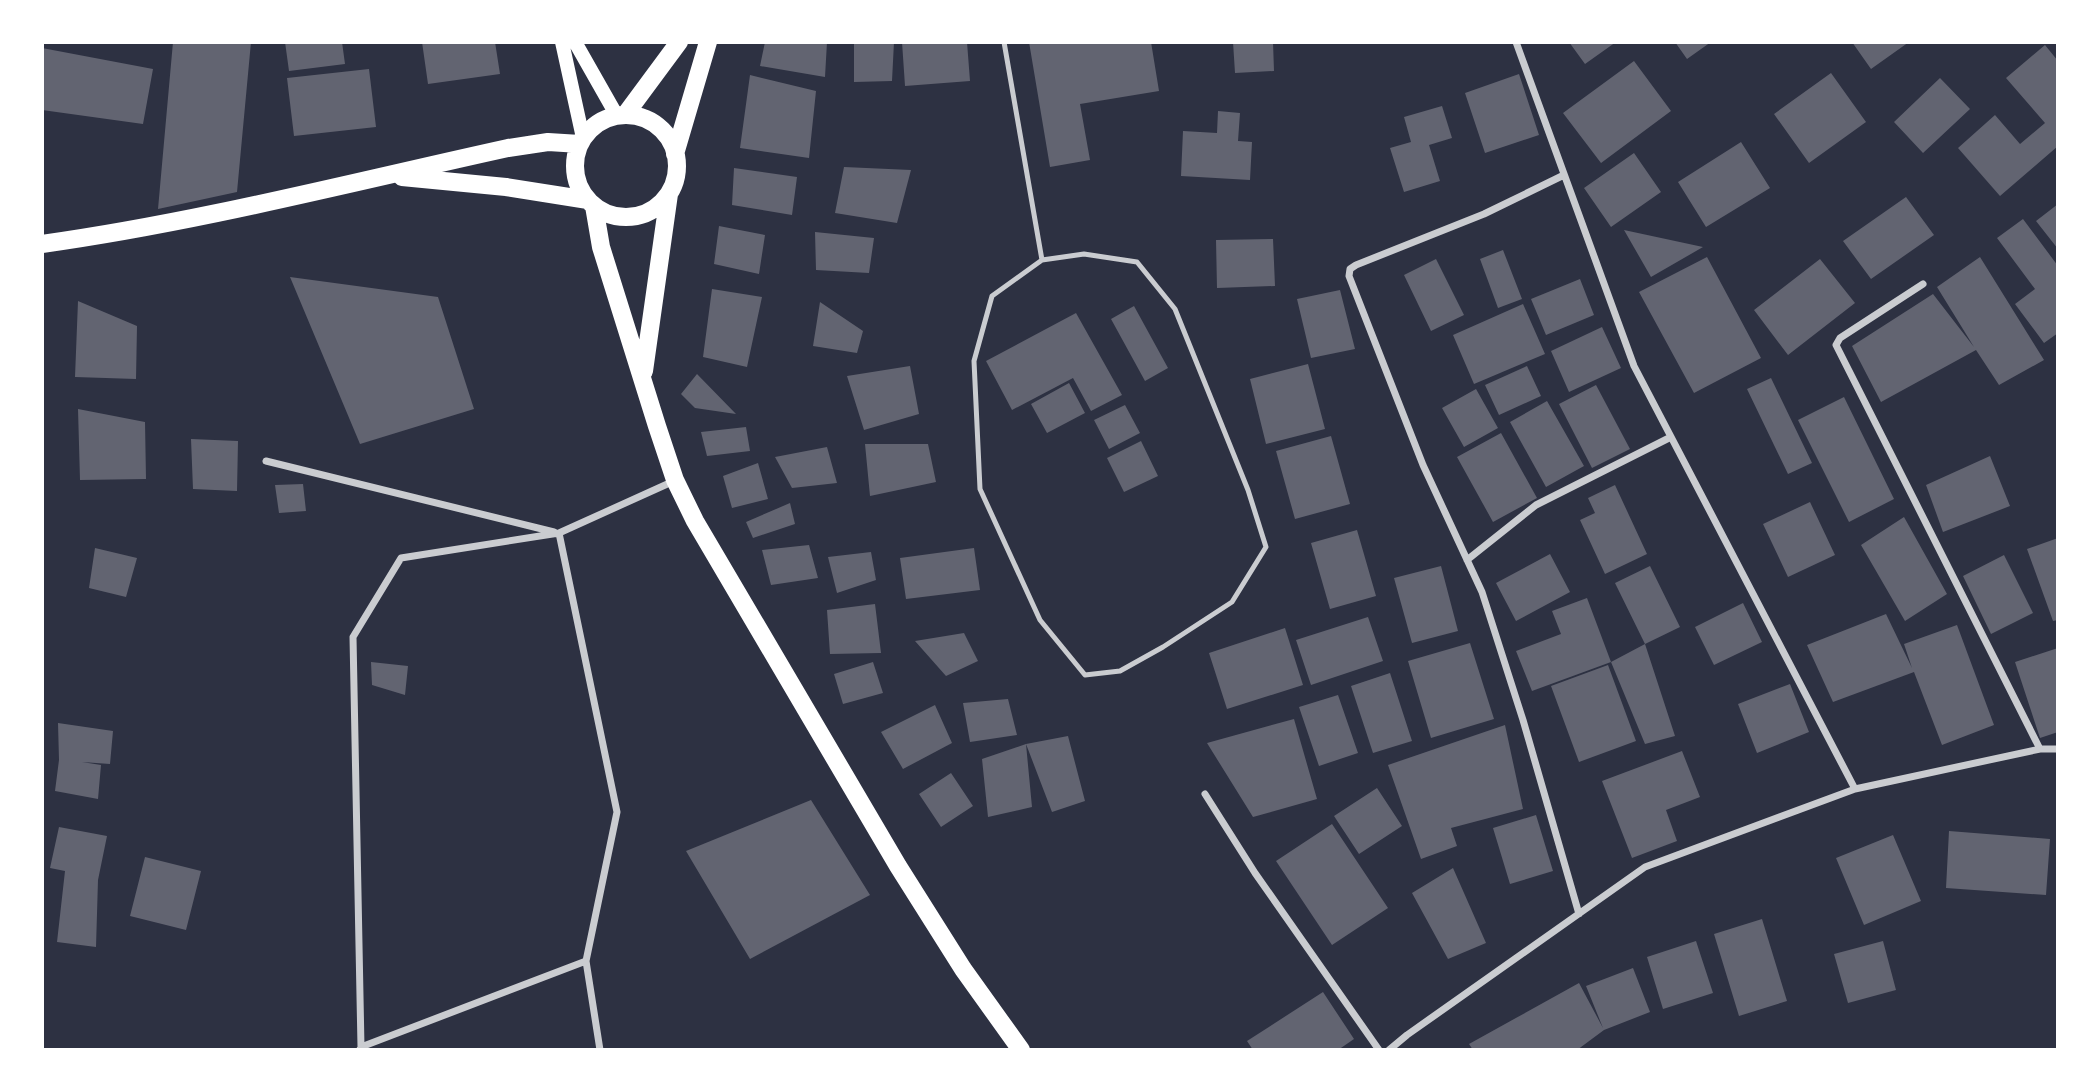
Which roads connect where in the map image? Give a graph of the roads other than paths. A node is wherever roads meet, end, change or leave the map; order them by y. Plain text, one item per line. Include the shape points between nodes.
1 (562, 42) edge
2 (575, 42) edge
3 (679, 42) edge
4 (708, 42) edge
5 (1004, 42) edge
6 (1516, 42) edge
7 (621, 115) junction
8 (581, 141) junction
9 (676, 154) junction
10 (1564, 175) junction
11 (381, 176) junction
12 (670, 192) junction
13 (591, 203) junction
14 (42, 244) edge
15 (1042, 260) junction
16 (1923, 284) dead end
17 (643, 377) junction
18 (1671, 438) junction
19 (266, 461) dead end
20 (675, 480) junction
21 (559, 533) junction
22 (1467, 560) junction
23 (2040, 749) junction
24 (2058, 749) edge
25 (1855, 789) junction
26 (1205, 794) dead end
27 (1579, 914) junction
28 (586, 961) junction
29 (360, 1048) edge
30 (600, 1050) edge
31 (1021, 1050) edge
32 (1378, 1050) edge
33 (1389, 1050) edge

1 - 8 main road
2 - 7 main road
3 - 7 main road
4 - 9 main road
5 - 15 lane
6 - 10 street
7 - 8 main road via 597,123
7 - 9 main road via 651,122
8 - 11 main road via 508,148
8 - 13 main road via 575,173
9 - 12 main road
10 - 18 street via 1634,366
10 - 22 street via 1484,214 1350,269 1423,465
11 - 13 main road via 506,187
11 - 14 main road
12 - 13 main road via 661,204 635,217 607,214
12 - 17 main road
13 - 17 main road
15 - 15 lane via 992,296 974,361 980,489 1040,620 1085,675 1120,671 1232,602 1266,547 1248,490 1175,309 1137,262 1084,254
16 - 23 street via 1836,345
17 - 20 main road
18 - 22 street via 1536,505
18 - 25 street
19 - 21 street
20 - 21 street
20 - 31 main road via 719,565 898,866
21 - 28 street via 617,812
21 - 29 street via 401,558 353,637
22 - 27 street via 1482,592 1523,720
23 - 24 street
23 - 25 street
25 - 27 street via 1645,867
26 - 32 street
27 - 33 street
28 - 29 street
28 - 30 street

